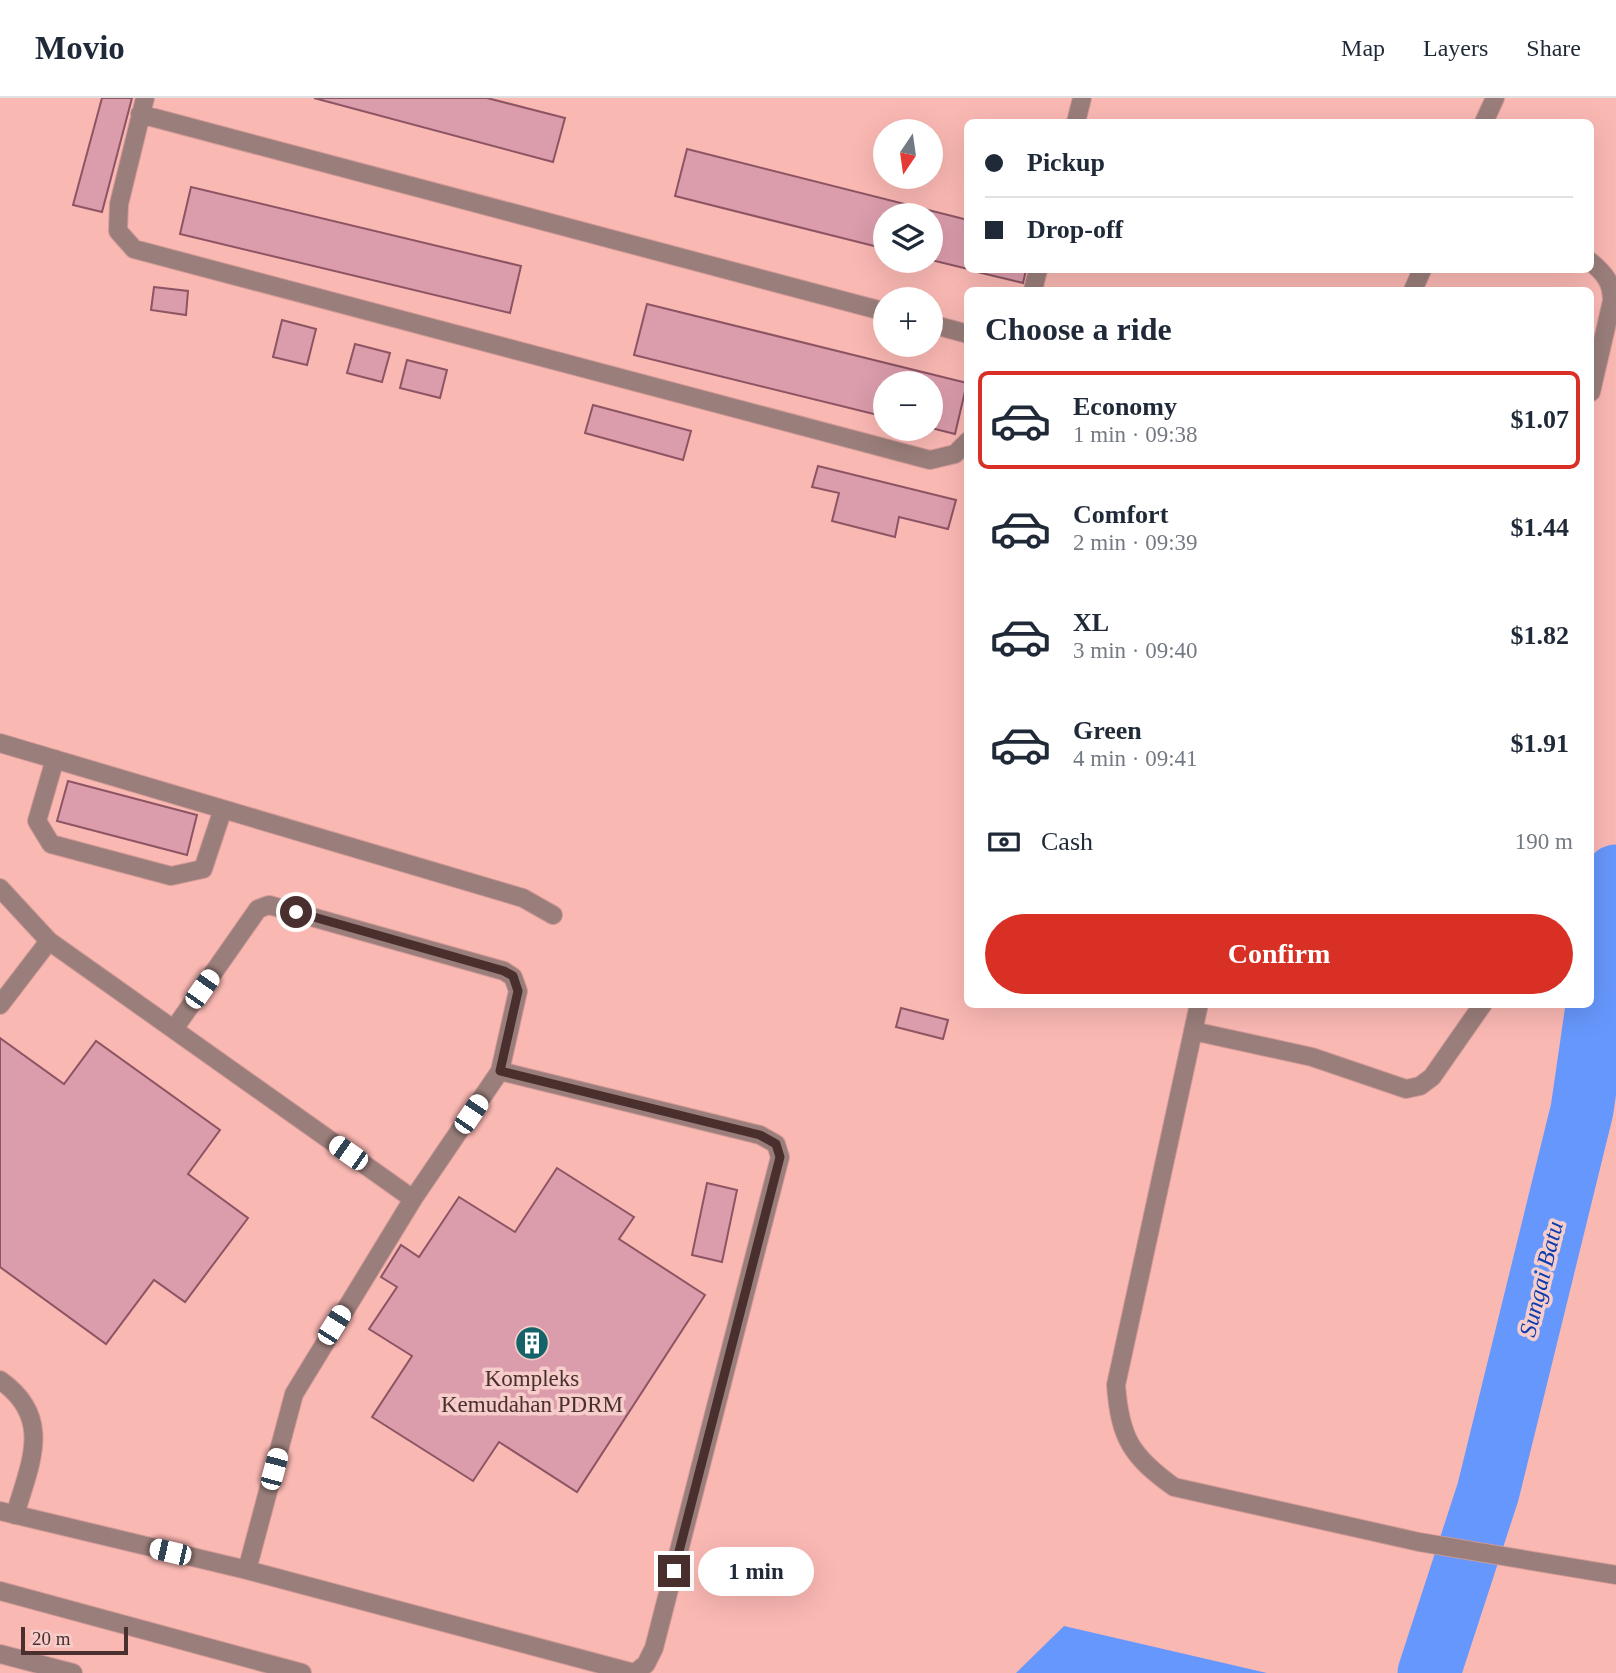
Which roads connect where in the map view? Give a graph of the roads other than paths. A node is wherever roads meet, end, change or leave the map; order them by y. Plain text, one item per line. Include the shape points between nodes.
1 (1082, 98) edge
2 (1496, 98) edge
3 (142, 106) edge
4 (1077, 119) edge
5 (1486, 119) edge
6 (1594, 265) edge
7 (873, 308) edge
8 (943, 327) edge
9 (964, 333) edge
10 (1594, 378) edge
11 (964, 445) edge
12 (0, 743) edge
13 (55, 759) junction
14 (223, 809) junction
15 (0, 888) edge
16 (553, 915) dead end
17 (49, 942) junction
18 (0, 1005) edge
19 (1198, 1008) edge
20 (1480, 1008) edge
21 (174, 1029) junction
22 (1193, 1031) junction
23 (500, 1071) junction
24 (414, 1199) junction
25 (0, 1380) edge
26 (8, 1513) edge
27 (247, 1570) junction
28 (1616, 1575) edge
29 (0, 1591) edge
30 (0, 1654) edge
31 (73, 1673) edge
32 (302, 1673) edge
33 (634, 1673) edge

1 - 4 street
2 - 5 street
3 - 7 street
3 - 11 street via 119,204 118,231 134,249 930,460 955,454
6 - 10 street via 1612,287
8 - 9 street
12 - 13 street
13 - 14 street
13 - 14 street via 37,821 51,844 171,876 203,869
14 - 16 street via 523,898
15 - 17 street
17 - 18 street
17 - 21 street
19 - 22 street
20 - 22 street via 1432,1077 1406,1089 1312,1057
21 - 23 street via 258,909 270,905 513,976 518,991
21 - 24 street
22 - 28 street via 1116,1385 1118,1419 1129,1447 1174,1487 1419,1542
23 - 24 street
23 - 33 street via 760,1135 776,1144 780,1157 654,1648 646,1664
24 - 27 street via 294,1394
25 - 26 street via 18,1392 34,1421 34,1448
26 - 27 street
27 - 33 street
29 - 32 street
30 - 31 street

